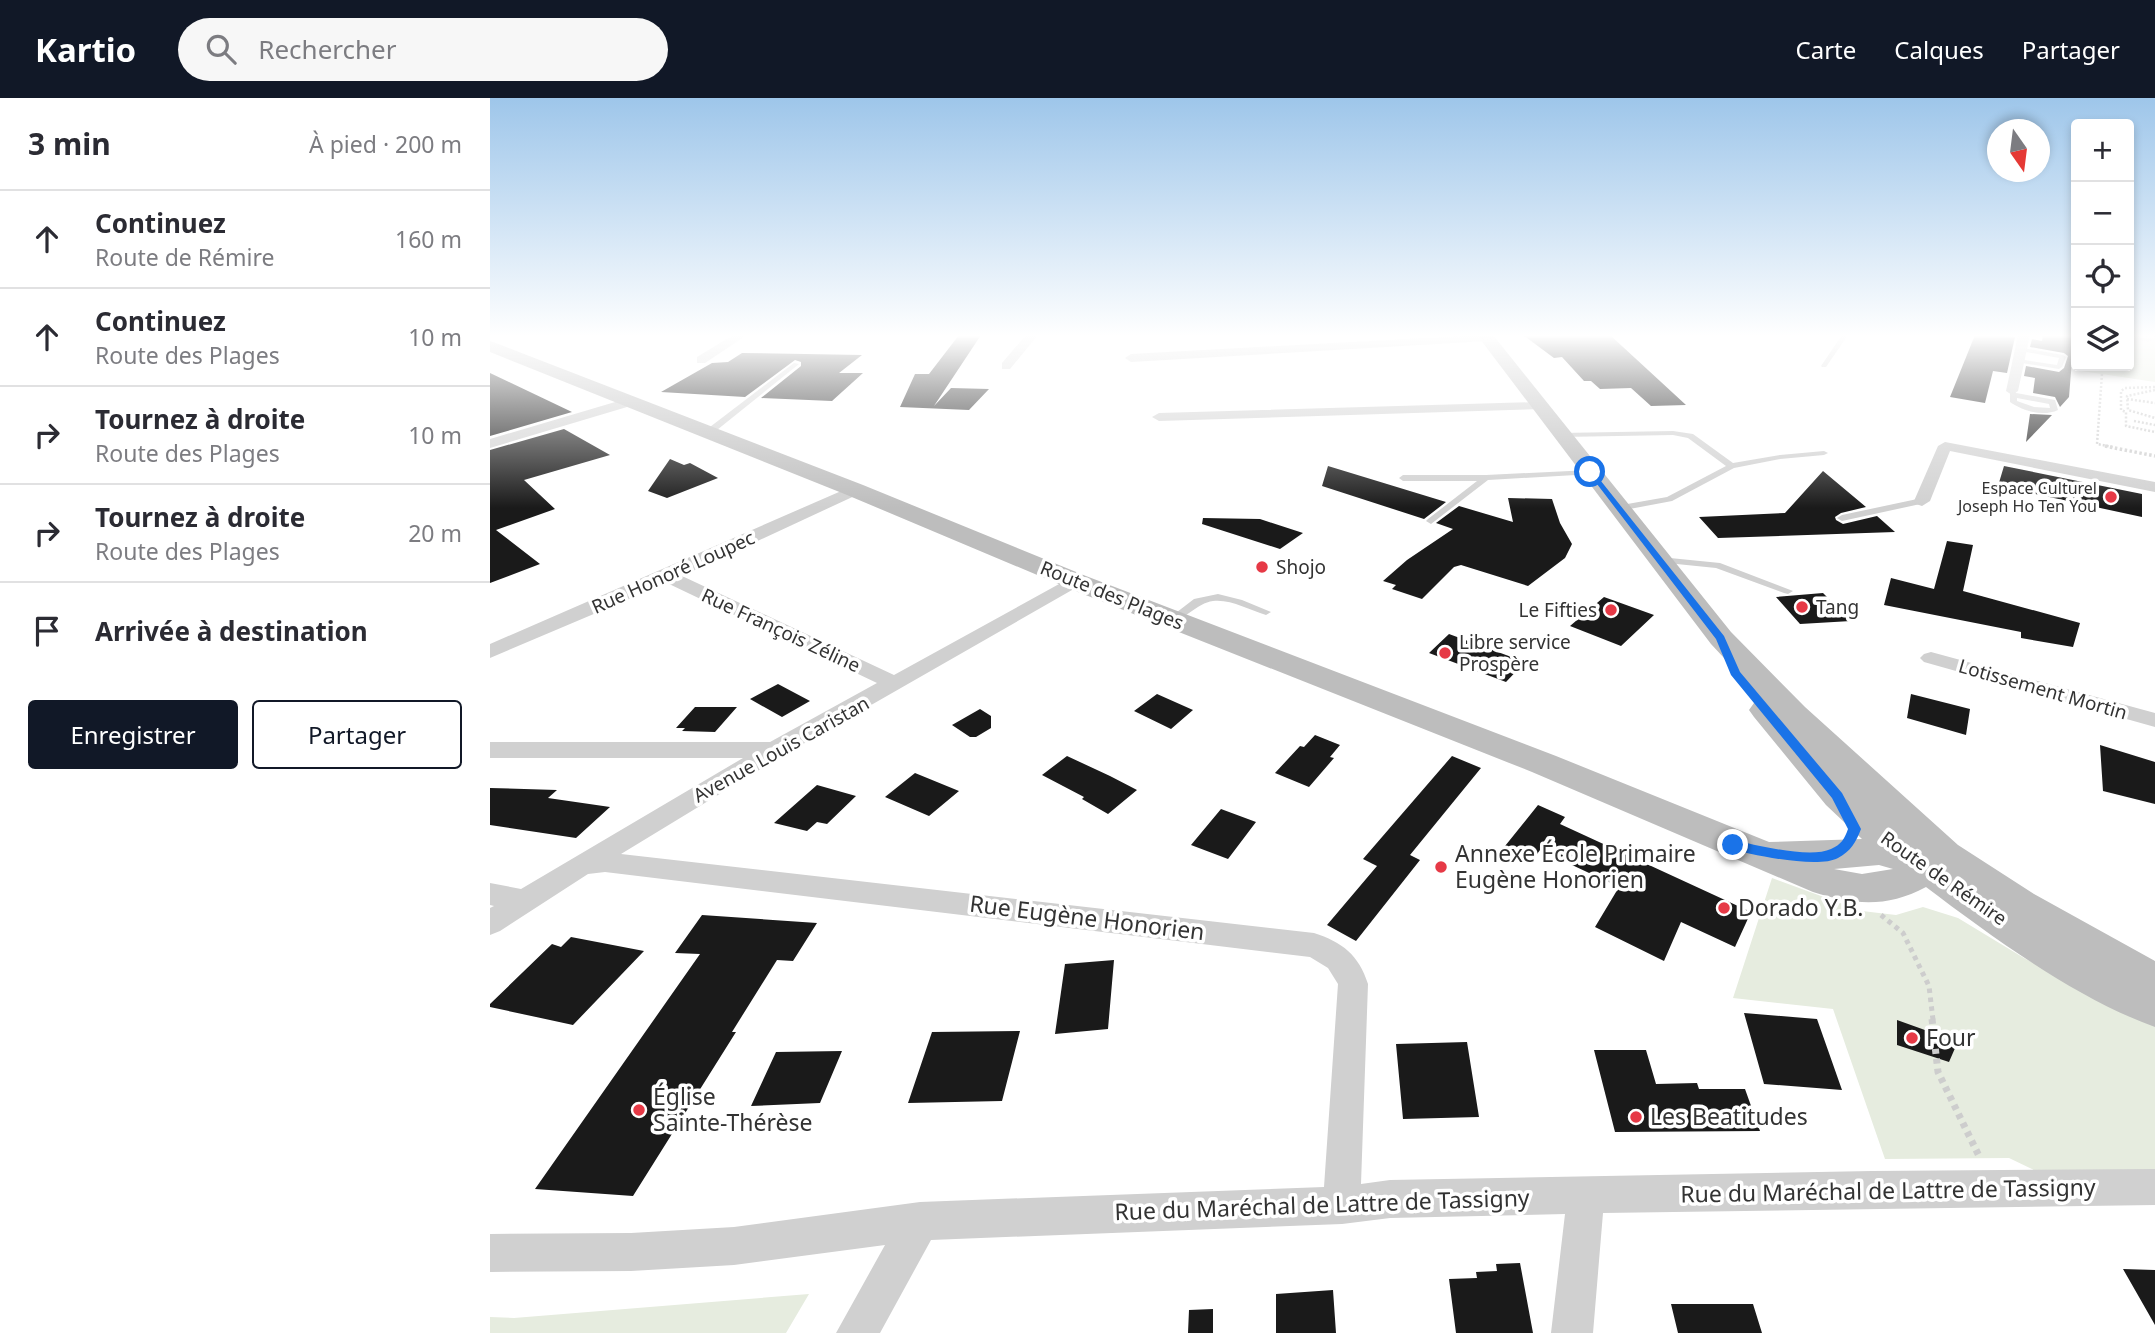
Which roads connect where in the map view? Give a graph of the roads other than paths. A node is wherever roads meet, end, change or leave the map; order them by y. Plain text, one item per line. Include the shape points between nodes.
1 (610, 393) edge
2 (759, 393) edge
3 (1528, 393) edge
4 (2012, 393) joint
5 (632, 401) junction
6 (1538, 406) junction
7 (1159, 417) dead end
8 (709, 432) junction
9 (1561, 435) junction
10 (490, 444) edge
11 (1824, 453) dead end
12 (1732, 466) junction
13 (1590, 472) junction
14 (1403, 478) dead end
15 (1486, 478) junction
16 (2155, 486) edge
17 (855, 490) junction
18 (1922, 501) joint
19 (1619, 508) junction
20 (1842, 518) dead end
21 (1431, 521) dead end
22 (1660, 560) junction
23 (667, 576) junction
24 (1077, 582) junction
25 (1788, 591) dead end
26 (1266, 612) dead end
27 (1173, 619) junction
28 (1721, 638) junction
29 (490, 652) edge
30 (1931, 658) dead end
31 (896, 684) junction
32 (2155, 720) edge
33 (490, 750) edge
34 (774, 750) junction
35 (1838, 796) junction
36 (1733, 845) junction
37 (1833, 855) junction
38 (1937, 861) junction
39 (582, 864) junction
40 (490, 894) edge
41 (525, 901) junction
42 (490, 923) edge
43 (2155, 982) edge
44 (2155, 1008) edge
45 (2155, 1187) edge
46 (1586, 1195) junction
47 (1342, 1205) junction
48 (920, 1221) junction
49 (490, 1253) edge
50 (857, 1333) edge
51 (1572, 1333) edge

1 - 5 street, Route des Plages
2 - 8 lane
3 - 6 street, Route de Rémire
4 - 4 lane via 2018,405 2054,410 2052,402
5 - 8 street, Route des Plages
5 - 10 street
6 - 7 street
6 - 9 street, Route de Rémire
8 - 17 street, Route des Plages
9 - 12 lane via 1690,436
9 - 13 street, Route de Rémire
11 - 12 lane
12 - 19 lane via 1669,499
13 - 15 lane
13 - 19 street, Route de Rémire
14 - 15 lane
15 - 21 lane
16 - 18 street via 1945,446
17 - 23 street, Rue Honoré Loupec
17 - 24 street, Route des Plages
18 - 20 lane
19 - 22 street, Route de Rémire
22 - 25 lane via 1717,565
22 - 28 street, Route de Rémire
23 - 29 street, Rue Honoré Loupec
23 - 31 street, Rue François Zéline
24 - 27 street, Route des Plages
24 - 31 street, Avenue Louis Caristan
26 - 27 lane via 1218,596 1197,600
27 - 36 street, Route des Plages via 1544,764
28 - 35 street, Route de Rémire via 1735,673
28 - 38 street, Route de Rémire
30 - 32 street, Lotissement Mortin
31 - 34 street, Avenue Louis Caristan
33 - 34 street
34 - 39 street, Avenue Louis Caristan
35 - 37 street via 1855,829 1849,843
35 - 38 street, Route de Rémire via 1878,832
36 - 37 street, Route des Plages via 1783,856
36 - 38 street, Route des Plages via 1850,890 1883,889 1909,881
37 - 38 street, Route des Plages via 1880,851
38 - 43 street, Route de Rémire
38 - 44 street, Route de Rémire via 1976,904 2084,972
39 - 41 street, Avenue Louis Caristan
39 - 47 street, Rue Eugène Honorien via 605,862 1314,945 1337,955 1349,969 1353,984
40 - 41 street
41 - 42 street, Avenue Louis Caristan
45 - 46 street, Rue du Maréchal de Lattre de Tassigny
46 - 47 street, Rue du Maréchal de Lattre de Tassigny via 1390,1199
46 - 51 street
47 - 48 street, Rue du Maréchal de Lattre de Tassigny
48 - 49 street, Rue du Maréchal de Lattre de Tassigny via 734,1246
48 - 50 street

